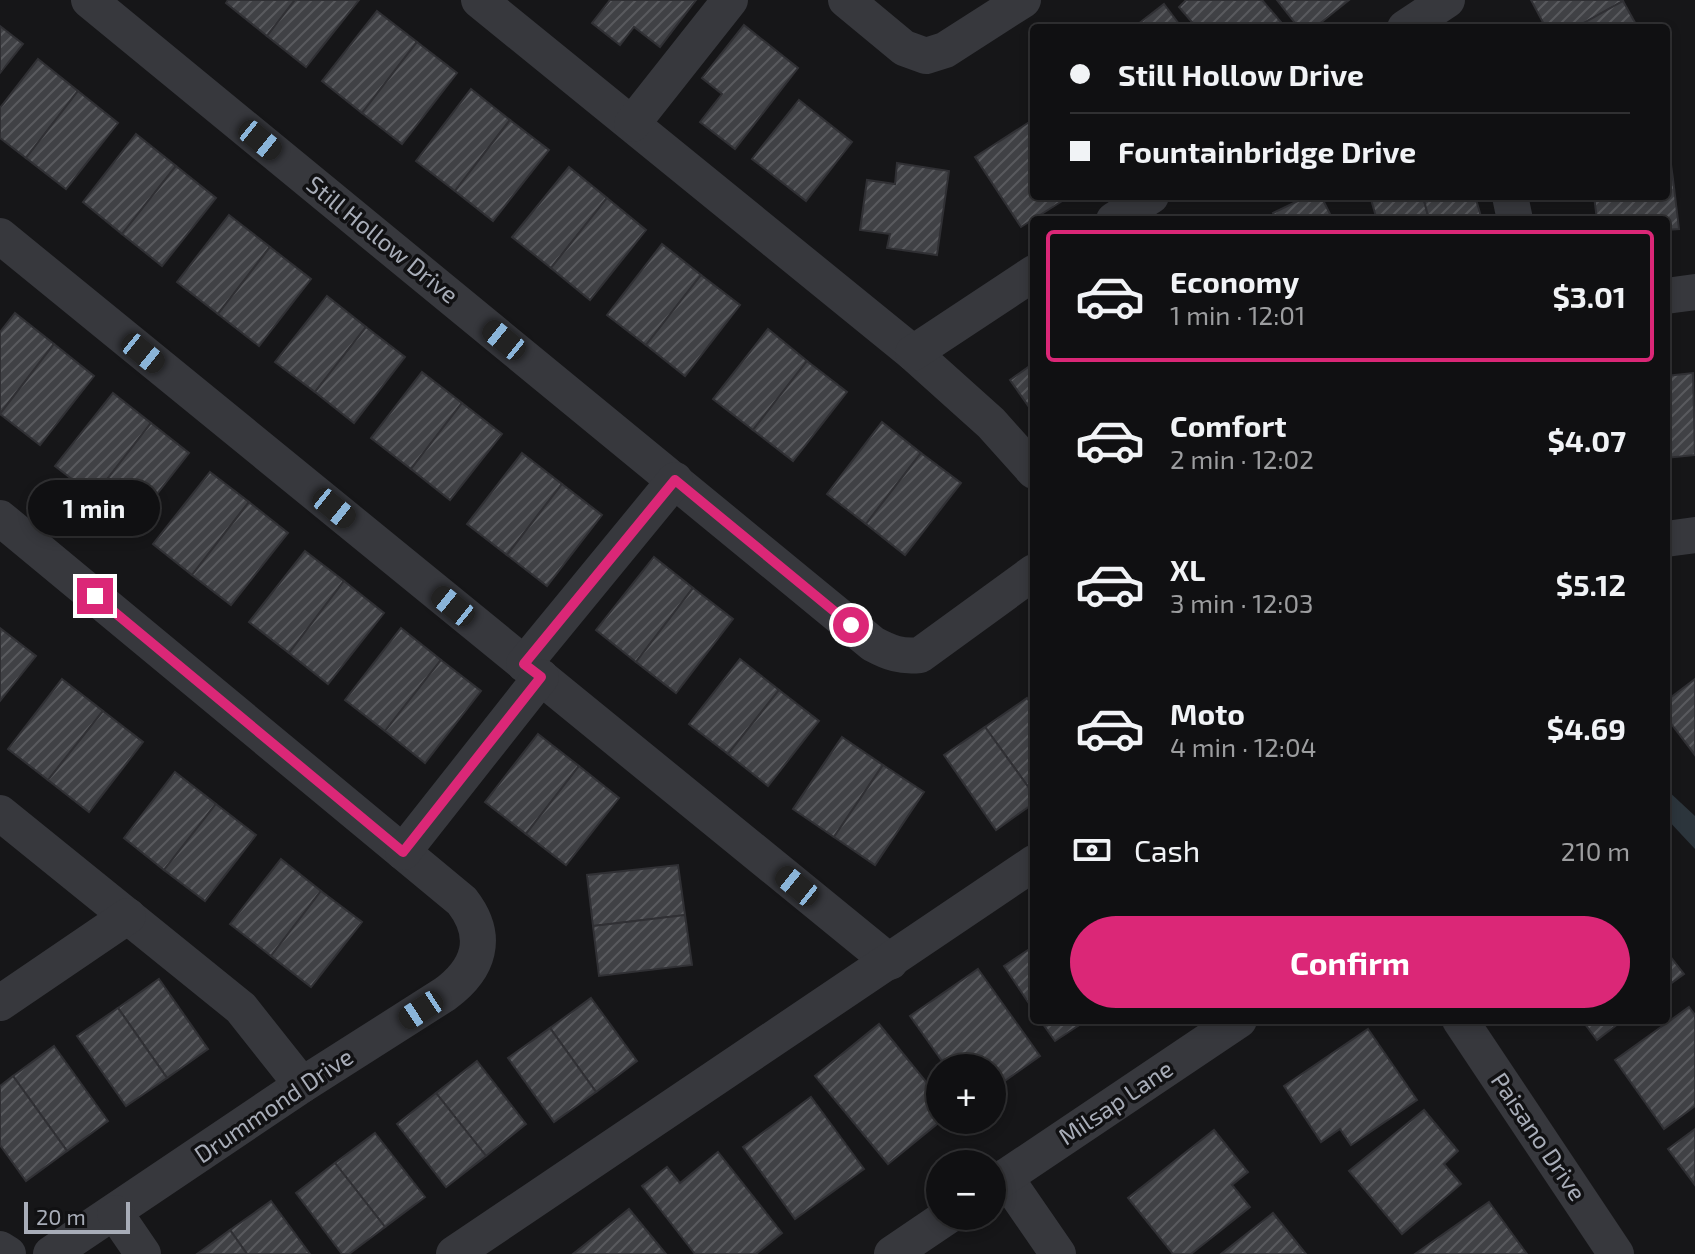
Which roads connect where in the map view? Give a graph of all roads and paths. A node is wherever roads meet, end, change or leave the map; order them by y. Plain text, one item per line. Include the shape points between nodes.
1 (89, 0) edge
2 (479, 0) edge
3 (730, 0) edge
4 (846, 0) edge
5 (1023, 0) edge
6 (1448, 0) edge
7 (1411, 24) edge
8 (1459, 24) edge
9 (632, 124) junction
10 (1145, 200) edge
11 (1120, 216) edge
12 (0, 236) edge
13 (1030, 276) edge
14 (1695, 292) edge
15 (1670, 295) edge
16 (913, 353) junction
17 (1030, 467) edge
18 (675, 480) junction
19 (0, 518) edge
20 (1695, 535) edge
21 (1670, 538) edge
22 (1030, 575) edge
23 (533, 670) junction
24 (0, 813) edge
25 (403, 852) junction
26 (1030, 866) edge
27 (128, 916) junction
28 (890, 962) junction
29 (0, 1003) edge
30 (1233, 1024) edge
31 (1463, 1024) edge
32 (302, 1085) junction
33 (1006, 1177) edge
34 (1006, 1191) edge
35 (115, 1213) junction
36 (927, 1230) edge
37 (0, 1249) edge
38 (8, 1254) edge
39 (51, 1254) edge
40 (143, 1254) edge
41 (454, 1254) edge
42 (892, 1254) edge
43 (1058, 1254) edge
44 (1616, 1254) edge

1 - 18 street, Still Hollow Drive
2 - 9 street
3 - 9 street
4 - 5 street via 920,55 945,50
6 - 7 street
6 - 8 street
9 - 16 street
10 - 11 street
12 - 23 street
13 - 16 street
14 - 15 street
16 - 17 street via 991,423
18 - 22 street, Still Hollow Drive via 888,652 920,655
18 - 23 street
19 - 25 street
20 - 21 street
23 - 25 street
23 - 28 street
24 - 27 street
25 - 32 street, Drummond Drive via 472,913 480,943 474,960 458,984
26 - 28 street
27 - 29 street
27 - 32 street via 241,1008
28 - 41 street
30 - 33 street, Milsap Lane
31 - 44 street, Paisano Drive
32 - 35 street, Drummond Drive
34 - 43 street
35 - 39 street, Drummond Drive
35 - 40 street
36 - 42 street
37 - 38 street

